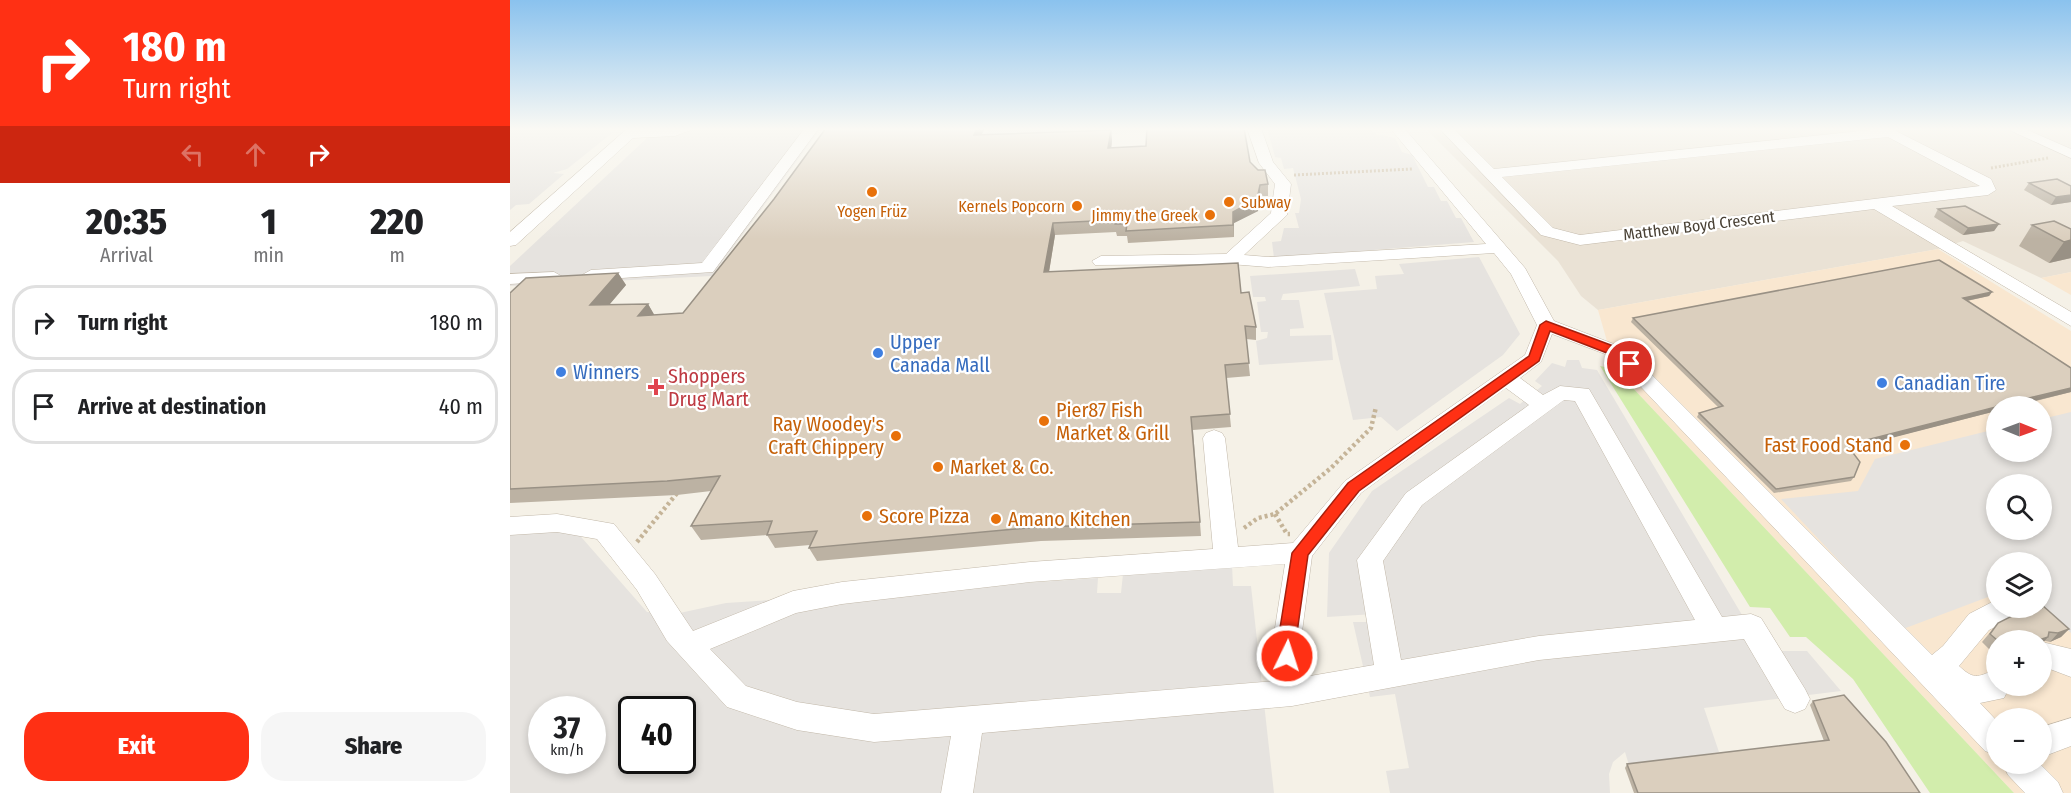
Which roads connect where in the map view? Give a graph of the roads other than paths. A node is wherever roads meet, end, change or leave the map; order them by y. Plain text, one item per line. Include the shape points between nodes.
1 (596, 165) edge
2 (784, 165) edge
3 (1268, 165) edge
4 (1428, 165) edge
5 (1483, 165) edge
6 (1572, 165) edge
7 (1953, 165) edge
8 (1492, 174) junction
9 (1877, 204) junction
10 (512, 233) edge
11 (1499, 248) junction
12 (1230, 260) junction
13 (1101, 261) dead end
14 (510, 279) edge
15 (2071, 320) edge
16 (1546, 325) junction
17 (1507, 378) junction
18 (1542, 405) junction
19 (1214, 438) dead end
20 (510, 526) edge
21 (1225, 546) junction
22 (1300, 553) junction
23 (1987, 618) edge
24 (1714, 629) junction
25 (688, 645) junction
26 (2052, 656) edge
27 (2071, 664) edge
28 (1390, 676) junction
29 (1986, 691) edge
30 (1292, 693) junction
31 (1795, 699) dead end
32 (968, 722) junction
33 (1986, 731) edge
34 (2071, 732) edge
35 (2052, 739) edge
36 (2029, 774) edge
37 (957, 793) edge
38 (2048, 793) edge

1 - 10 street via 531,222
2 - 14 street via 707,268
3 - 12 street via 1283,184 1279,215
4 - 11 street
5 - 8 street, Matthew Boyd Crescent
6 - 8 street
7 - 9 street, Matthew Boyd Crescent via 1986,182 1988,190
8 - 9 street, Matthew Boyd Crescent via 1547,232 1580,240
9 - 15 street
11 - 12 street via 1268,262
11 - 16 street via 1520,272
12 - 13 street
16 - 17 street via 1534,358
16 - 33 street via 1612,350 1630,364
17 - 18 street
17 - 22 street via 1353,487
18 - 24 street via 1560,393 1582,394
18 - 28 street via 1414,499 1370,560
19 - 21 street
20 - 25 street via 557,523 605,531 646,582
21 - 22 street
21 - 25 street via 842,592 793,602
22 - 30 street via 1286,647
23 - 29 street via 1943,661 1945,669 1964,687
24 - 28 street via 1539,648
24 - 31 street via 1751,626
25 - 32 street via 737,697 797,716 874,728
26 - 27 street
28 - 30 street
30 - 32 street
32 - 37 street
34 - 35 street
36 - 38 street

